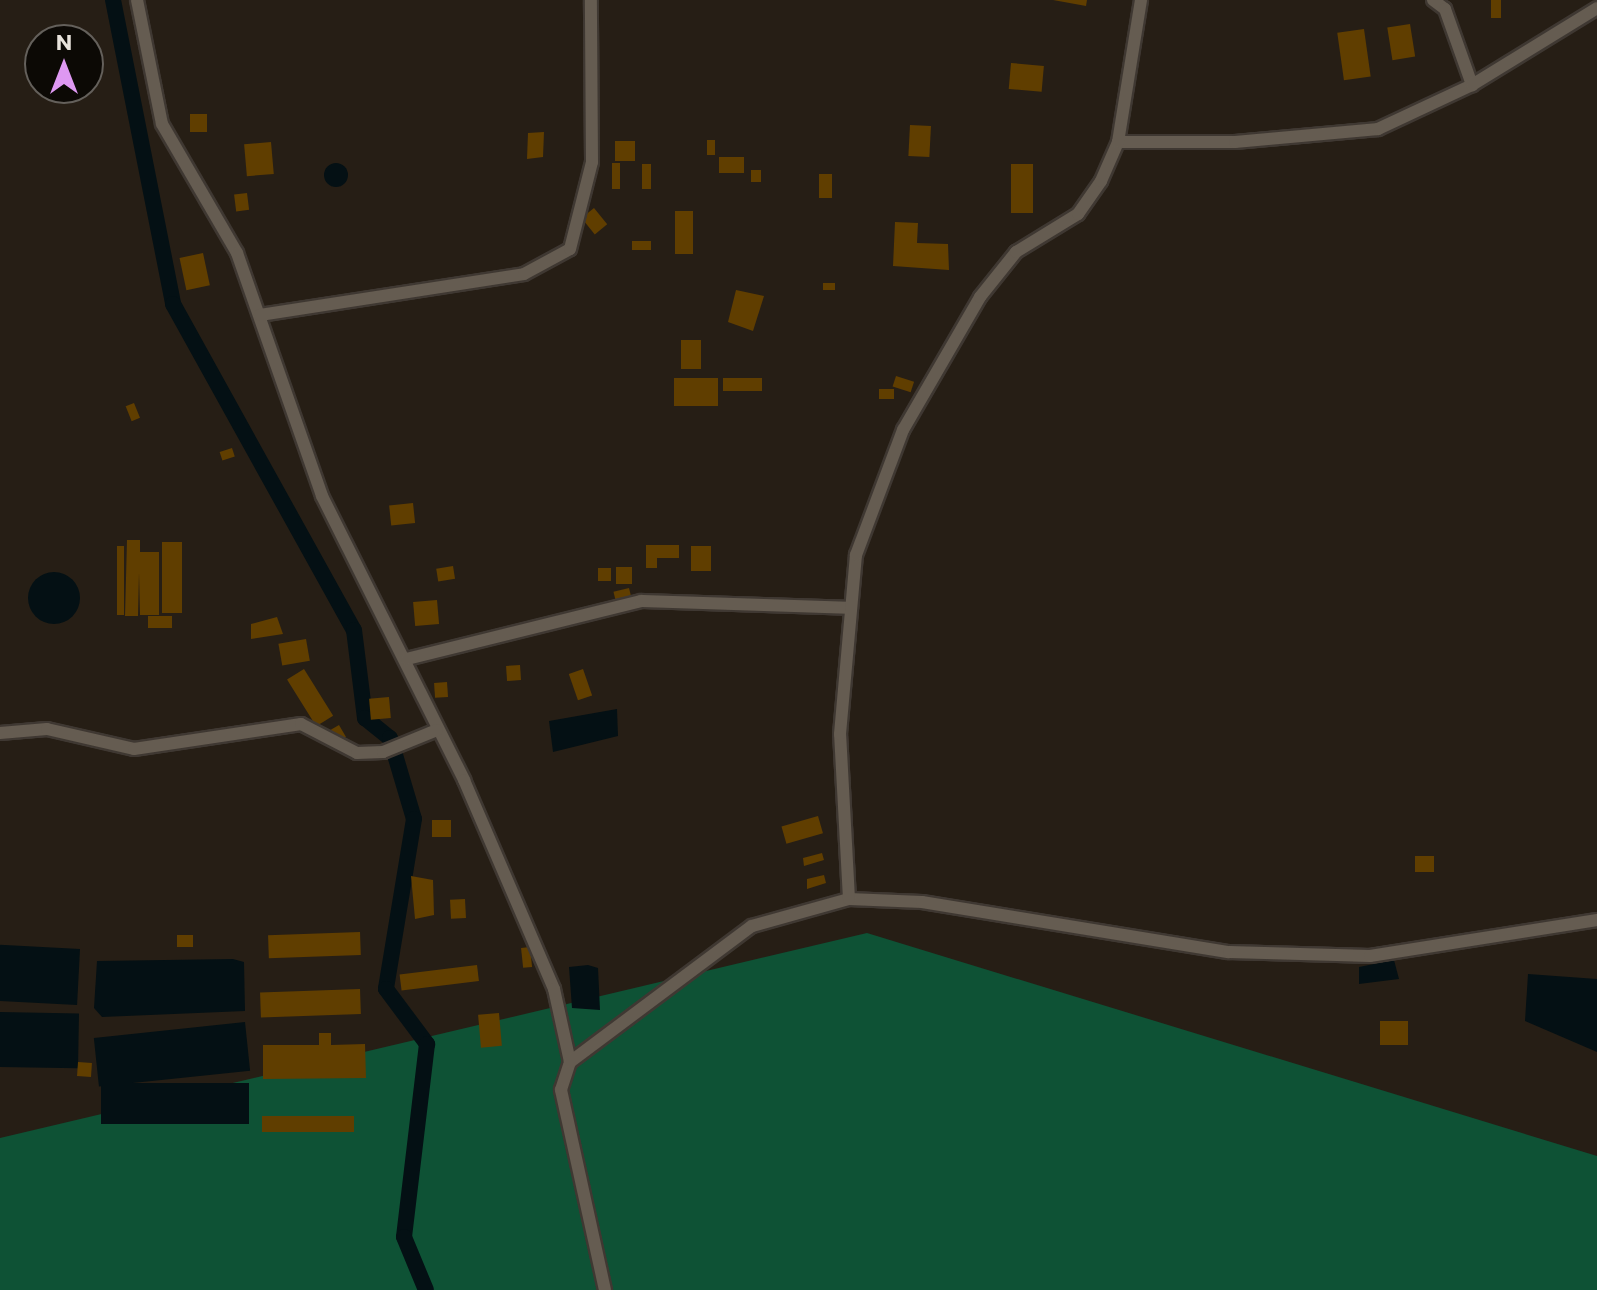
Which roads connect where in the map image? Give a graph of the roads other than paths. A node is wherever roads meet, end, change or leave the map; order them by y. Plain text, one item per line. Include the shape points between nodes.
1 (137, 0) edge
2 (591, 0) edge
3 (1141, 0) edge
4 (1433, 0) edge
5 (1597, 8) edge
6 (1472, 85) junction
7 (1118, 142) junction
8 (260, 315) junction
9 (849, 608) junction
10 (407, 659) junction
11 (437, 730) junction
12 (0, 733) edge
13 (849, 899) junction
14 (1597, 920) edge
15 (570, 1062) junction
16 (605, 1290) edge

1 - 8 street via 162,124 237,253
2 - 8 street via 592,162 570,249 524,274
3 - 7 street
4 - 6 street via 1445,9
5 - 6 street
6 - 7 street via 1378,129 1235,142
7 - 9 street via 1078,214 1016,252 980,297 903,430 856,555
8 - 10 street via 322,496
9 - 10 street via 641,601
9 - 13 street via 840,734
10 - 11 street
11 - 12 street via 383,752 357,753 301,724 134,749 47,729
11 - 15 street via 554,989
13 - 14 street via 922,902 1229,952 1370,956
13 - 15 street via 752,926
15 - 16 street via 561,1090

